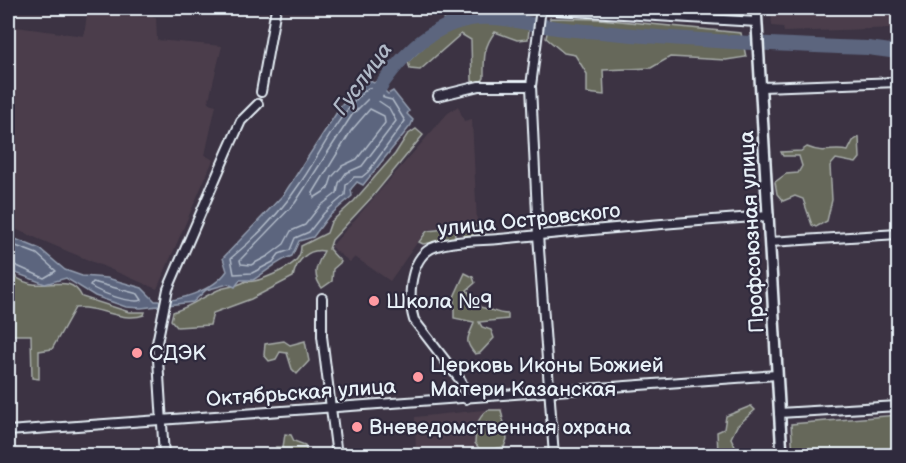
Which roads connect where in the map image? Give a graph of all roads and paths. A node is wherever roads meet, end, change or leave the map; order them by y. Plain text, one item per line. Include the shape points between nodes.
1 (276, 8) edge
2 (522, 8) edge
3 (756, 8) edge
4 (669, 11) edge
5 (541, 12) edge
6 (757, 22) junction
7 (898, 82) edge
8 (531, 86) junction
9 (762, 87) junction
10 (261, 92) dead end
11 (438, 96) dead end
12 (258, 104) dead end
13 (768, 216) junction
14 (898, 234) edge
15 (538, 235) junction
16 (770, 242) junction
17 (322, 298) dead end
18 (777, 375) junction
19 (549, 392) junction
20 (466, 399) junction
21 (898, 406) edge
22 (332, 409) junction
23 (779, 413) junction
24 (161, 422) junction
25 (8, 431) edge
26 (164, 456) edge
27 (337, 456) edge
28 (554, 456) edge
29 (782, 456) edge

1 - 10 street
2 - 5 street
3 - 6 main road, Профсоюзная улица
4 - 5 street
4 - 6 street
5 - 8 street
6 - 9 main road, Профсоюзная улица
7 - 9 street
8 - 11 street via 479,86
8 - 15 street
9 - 13 main road, Профсоюзная улица
12 - 24 street via 249,110 237,132 168,289 157,343
13 - 15 street, улица Островского
13 - 16 main road, Профсоюзная улица
14 - 16 street
15 - 19 street
15 - 20 street, улица Островского via 443,245 426,252 418,264 411,289 414,320 461,381
16 - 18 main road, Профсоюзная улица
17 - 22 street via 322,336
18 - 19 street, Октябрьская улица
18 - 23 main road, Профсоюзная улица
19 - 20 street, Октябрьская улица
19 - 28 street
20 - 22 street, Октябрьская улица
21 - 23 street
22 - 24 street, Октябрьская улица
22 - 27 street
23 - 29 main road, Профсоюзная улица
24 - 25 street, Октябрьская улица
24 - 26 street

